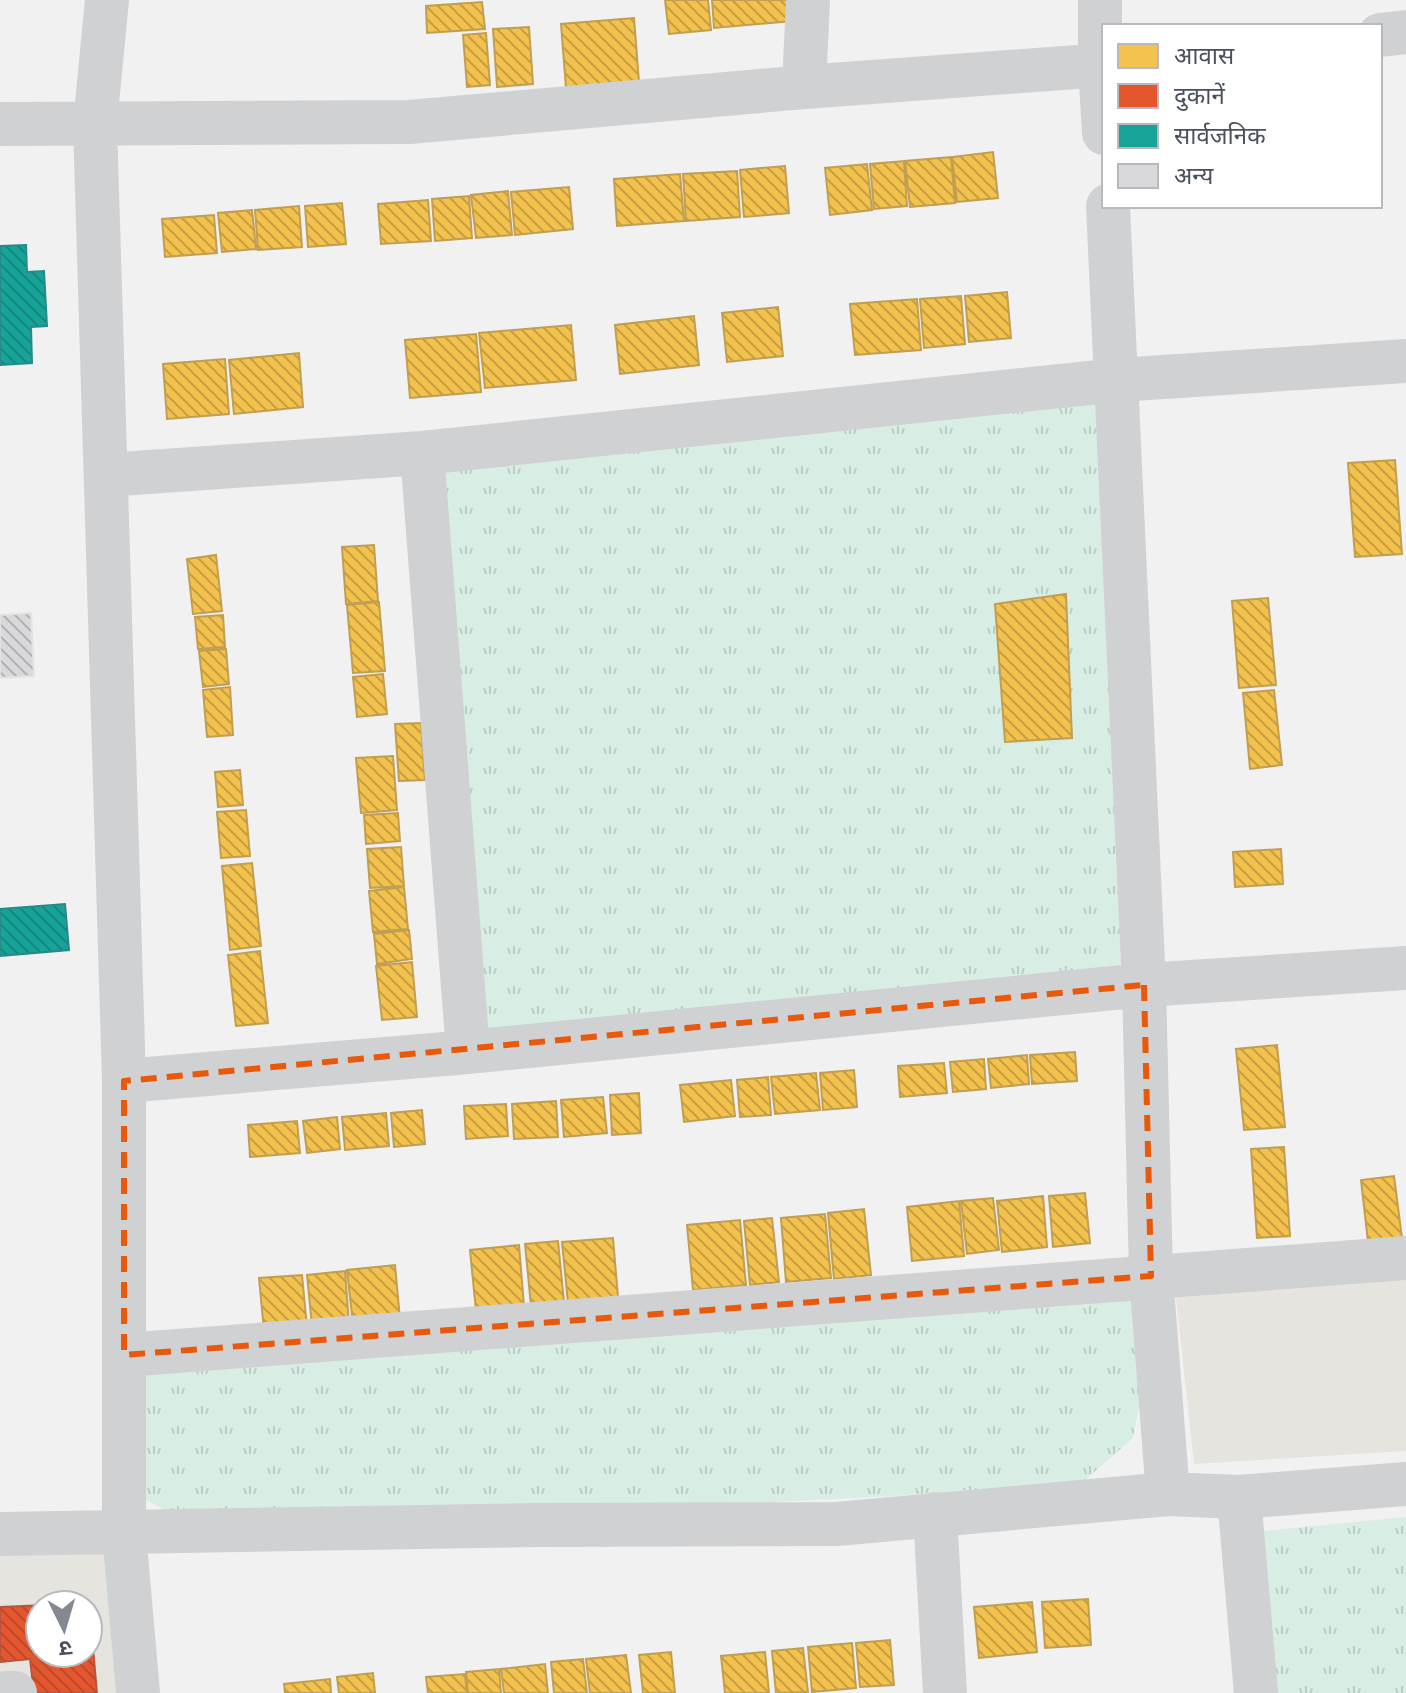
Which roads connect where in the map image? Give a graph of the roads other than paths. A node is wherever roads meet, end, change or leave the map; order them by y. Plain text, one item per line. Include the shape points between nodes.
1 (107, 0) edge
2 (808, 0) edge
3 (1100, 0) edge
4 (1406, 32) edge
5 (1382, 35) edge
6 (1102, 65) edge
7 (804, 87) junction
8 (0, 124) edge
9 (95, 124) junction
10 (1108, 208) edge
11 (1406, 361) edge
12 (1118, 380) junction
13 (422, 453) junction
14 (106, 475) junction
15 (1406, 968) edge
16 (1144, 985) junction
17 (468, 1052) junction
18 (124, 1081) junction
19 (1406, 1258) edge
20 (1151, 1276) junction
21 (124, 1355) junction
22 (1406, 1484) edge
23 (1168, 1494) junction
24 (1239, 1497) junction
25 (935, 1514) junction
26 (124, 1533) junction
27 (0, 1534) edge
28 (6, 1693) edge
29 (15, 1693) edge
30 (138, 1693) edge
31 (945, 1693) edge
32 (1256, 1693) edge

1 - 9 street
2 - 7 street
3 - 6 street
4 - 5 street
6 - 7 street
7 - 9 street via 409,122
8 - 9 street
9 - 14 street
10 - 12 street
11 - 12 street
12 - 13 street
12 - 16 street
13 - 14 street
13 - 17 street
14 - 18 street
15 - 16 street
16 - 17 street
16 - 20 street
17 - 18 street
18 - 21 street
19 - 20 street
20 - 21 street
20 - 23 street
21 - 26 street
22 - 24 street
23 - 24 street
23 - 25 street
24 - 32 street
25 - 26 street via 837,1524
25 - 31 street
26 - 27 street
26 - 30 street
28 - 29 street

